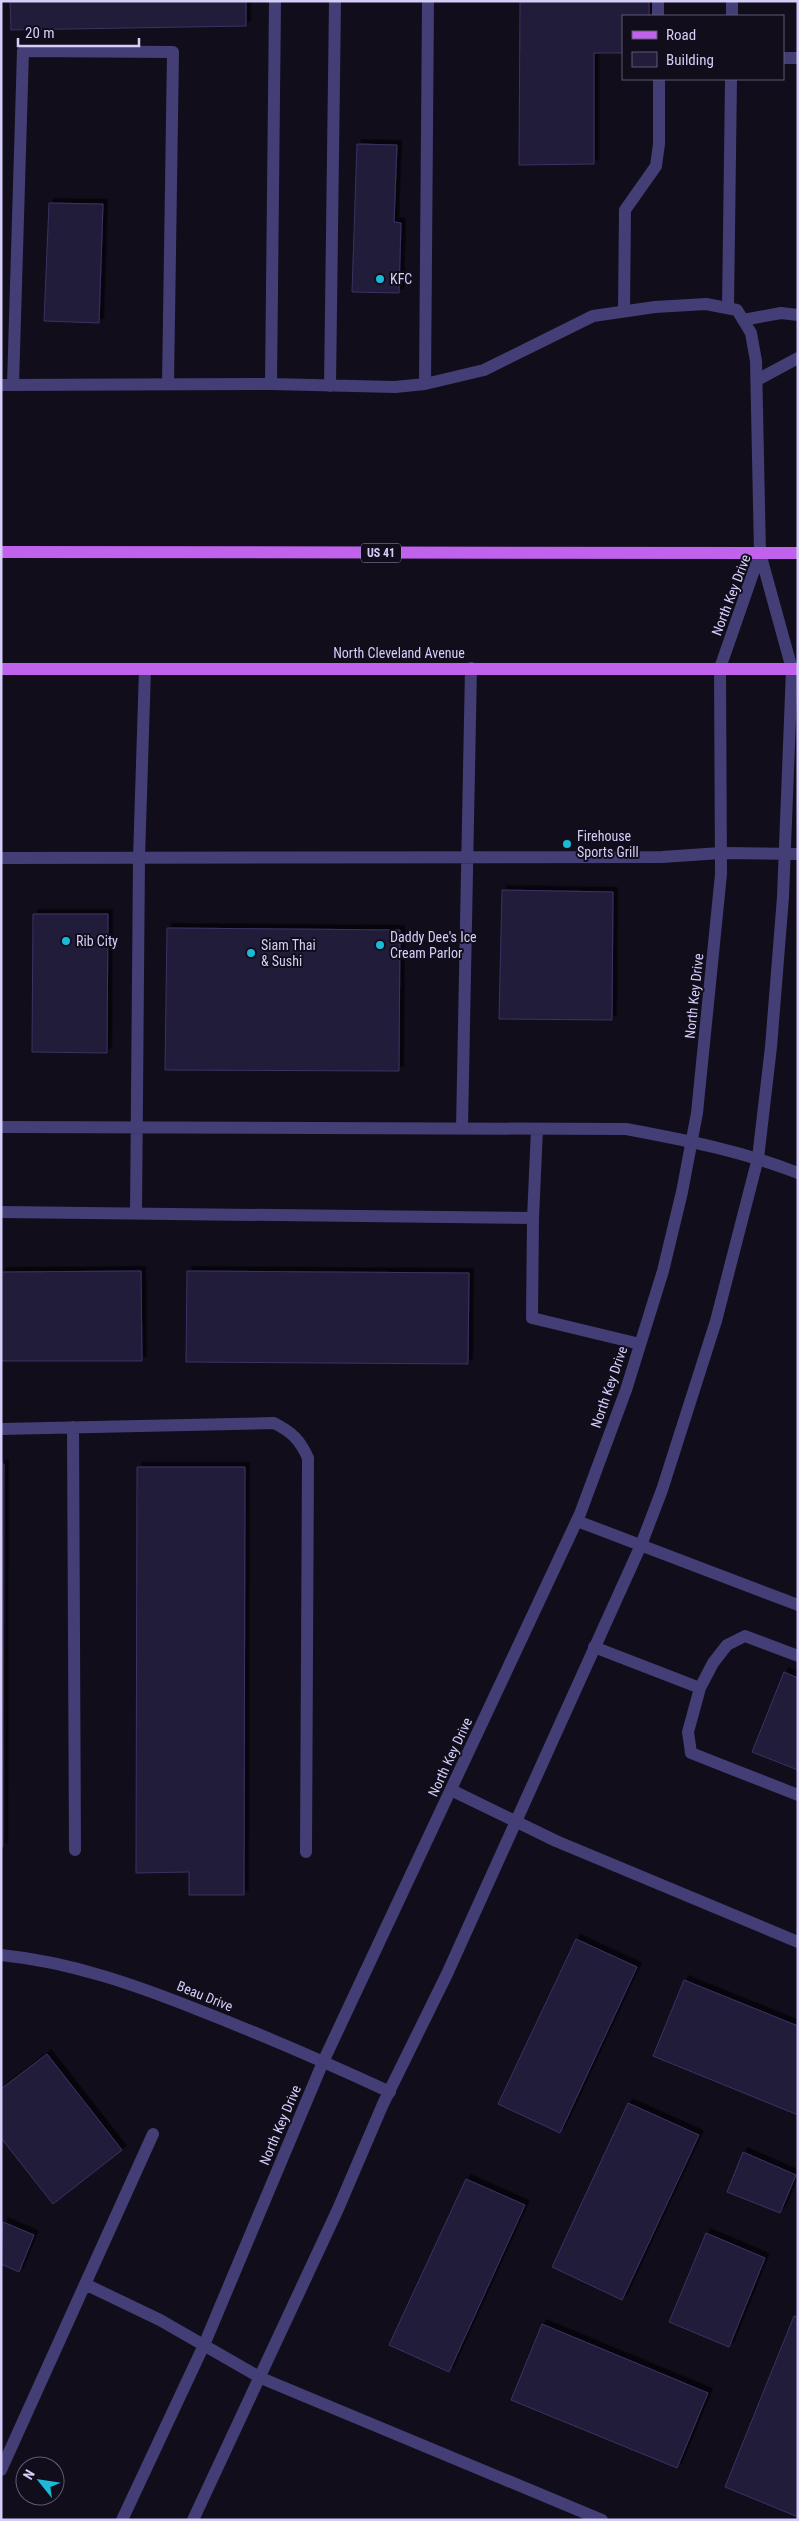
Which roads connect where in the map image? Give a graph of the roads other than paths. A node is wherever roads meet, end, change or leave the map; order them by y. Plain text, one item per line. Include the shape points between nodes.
1 (275, 1) edge
2 (335, 1) edge
3 (428, 1) edge
4 (658, 1) edge
5 (732, 1) edge
6 (658, 15) edge
7 (732, 15) edge
8 (784, 58) edge
9 (798, 58) edge
10 (658, 80) edge
11 (731, 80) edge
12 (728, 308) junction
13 (624, 312) junction
14 (798, 314) edge
15 (743, 320) junction
16 (798, 358) edge
17 (757, 380) junction
18 (168, 384) junction
19 (271, 384) junction
20 (424, 384) junction
21 (7, 385) edge
22 (330, 386) junction
23 (1, 552) edge
24 (798, 553) edge
25 (760, 554) junction
26 (145, 668) junction
27 (471, 668) junction
28 (720, 668) junction
29 (1, 669) edge
30 (795, 669) edge
31 (721, 853) junction
32 (784, 853) junction
33 (798, 854) edge
34 (1, 858) edge
35 (139, 858) junction
36 (468, 858) junction
37 (1, 1127) edge
38 (137, 1127) junction
39 (462, 1128) junction
40 (537, 1129) junction
41 (692, 1141) junction
42 (758, 1158) junction
43 (798, 1173) edge
44 (1, 1212) edge
45 (136, 1213) junction
46 (533, 1218) junction
47 (640, 1344) junction
48 (73, 1427) junction
49 (1, 1429) edge
50 (576, 1521) junction
51 (641, 1545) junction
52 (798, 1605) edge
53 (594, 1647) junction
54 (798, 1656) edge
55 (700, 1688) junction
56 (451, 1790) junction
57 (798, 1795) edge
58 (516, 1820) junction
59 (75, 1850) dead end
60 (306, 1852) dead end
61 (798, 1942) edge
62 (1, 1955) edge
63 (323, 2062) junction
64 (390, 2092) junction
65 (153, 2134) dead end
66 (85, 2284) junction
67 (204, 2345) junction
68 (261, 2378) junction
69 (1, 2470) edge
70 (122, 2520) edge
71 (193, 2520) edge
72 (602, 2520) edge

1 - 19 street
2 - 22 street
3 - 20 street
4 - 6 street
5 - 7 street
8 - 9 street
10 - 13 street via 656,166 625,210
11 - 12 street
12 - 13 street via 706,304
12 - 15 street via 737,310
13 - 20 street via 593,316 484,370
14 - 15 street via 780,313
15 - 17 street via 751,333
16 - 17 street
17 - 25 street
18 - 19 street
18 - 21 street
18 - 21 street via 173,52 23,51
19 - 22 street
20 - 22 street
23 - 25 main road, US 41
24 - 25 main road, US 41
25 - 28 street, North Key Drive
25 - 30 street, North Key Drive
26 - 27 main road, North Cleveland Avenue
26 - 29 main road, North Cleveland Avenue
26 - 35 street
27 - 28 main road, North Cleveland Avenue
27 - 36 street
28 - 30 main road, North Cleveland Avenue
28 - 31 street, North Key Drive
30 - 32 street, North Key Drive
31 - 32 street
31 - 36 street via 662,857
31 - 41 street, North Key Drive
32 - 33 street
32 - 42 street, North Key Drive via 771,1047
34 - 35 street
35 - 36 street
35 - 38 street
36 - 39 street
37 - 38 street
38 - 39 street
38 - 45 street
39 - 40 street
40 - 41 street via 626,1129
40 - 46 street
41 - 42 street
41 - 47 street, North Key Drive via 663,1271
42 - 43 street
42 - 51 street, North Key Drive via 716,1321
44 - 45 street
45 - 46 street
46 - 47 street via 532,1318
47 - 50 street, North Key Drive
48 - 49 street
48 - 59 street
48 - 60 street via 274,1423 290,1431 301,1443 308,1458
50 - 51 street
50 - 56 street, North Key Drive
51 - 52 street
51 - 53 street, North Key Drive
53 - 55 street
53 - 58 street, North Key Drive
54 - 55 street via 745,1636 727,1645
55 - 57 street via 688,1732 691,1753
56 - 58 street
56 - 63 street, North Key Drive
58 - 61 street
58 - 64 street, North Key Drive
62 - 63 street, Beau Drive via 77,1968 134,1984
63 - 64 street, Beau Drive
63 - 67 street, North Key Drive
64 - 68 street, North Key Drive
65 - 66 street
66 - 67 street
66 - 69 street
67 - 68 street
67 - 70 street, North Key Drive
68 - 71 street, North Key Drive
68 - 72 street

